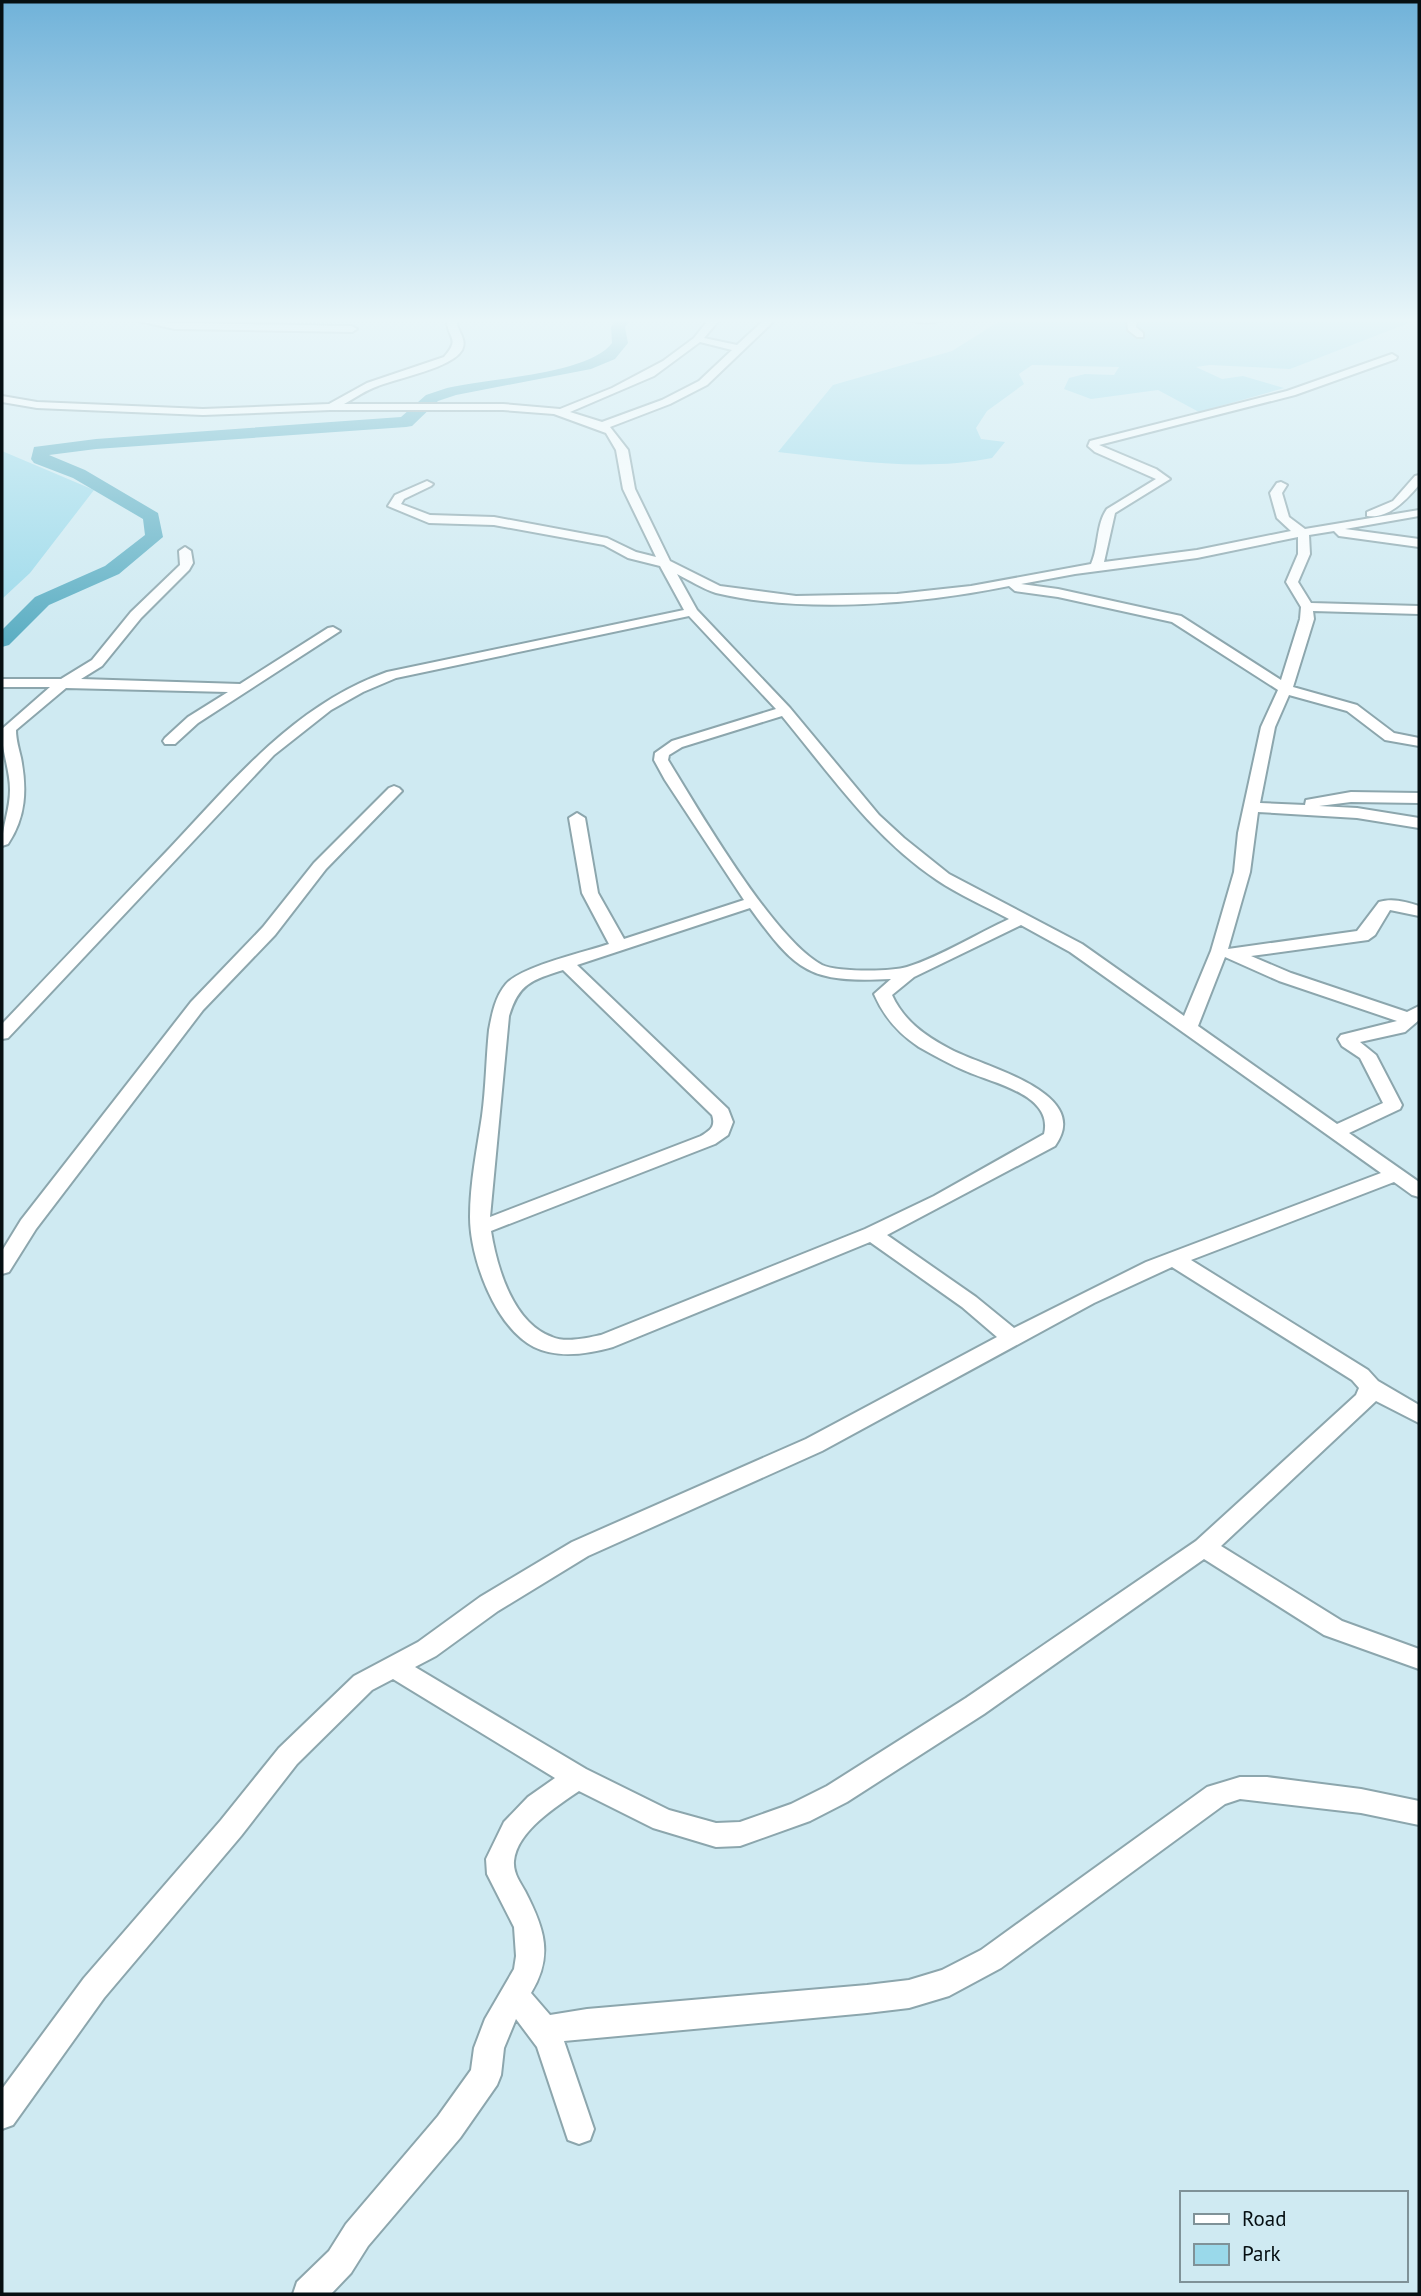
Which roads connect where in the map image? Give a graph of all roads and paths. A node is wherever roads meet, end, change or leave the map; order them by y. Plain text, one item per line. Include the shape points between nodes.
1 (602, 426) edge
2 (1160, 426) edge
3 (1419, 478) edge
4 (427, 484) dead end
5 (1281, 485) dead end
6 (1419, 513) edge
7 (1355, 523) junction
8 (1325, 529) junction
9 (1303, 533) junction
10 (1419, 543) edge
11 (185, 551) dead end
12 (664, 563) junction
13 (1096, 567) junction
14 (996, 585) junction
15 (1307, 607) junction
16 (1418, 611) edge
17 (692, 612) junction
18 (333, 631) dead end
19 (2, 683) edge
20 (61, 685) junction
21 (240, 688) junction
22 (1285, 689) junction
23 (785, 711) junction
24 (170, 741) dead end
25 (1419, 742) edge
26 (394, 792) dead end
27 (1419, 799) edge
28 (1251, 807) junction
29 (1298, 809) junction
30 (577, 818) dead end
31 (1419, 823) edge
32 (2, 841) edge
33 (753, 902) junction
34 (1419, 911) edge
35 (1021, 919) junction
36 (619, 946) junction
37 (1227, 952) junction
38 (566, 964) junction
39 (908, 973) junction
40 (1411, 1021) edge
41 (1188, 1029) junction
42 (2, 1034) edge
43 (1337, 1130) junction
44 (1395, 1175) junction
45 (1419, 1191) edge
46 (481, 1228) junction
47 (872, 1234) junction
48 (1174, 1259) junction
49 (2, 1267) edge
50 (1012, 1338) junction
51 (1370, 1387) junction
52 (1419, 1415) edge
53 (1204, 1547) junction
54 (1419, 1659) edge
55 (393, 1667) junction
56 (577, 1777) junction
57 (1419, 1813) edge
58 (515, 1996) junction
59 (544, 2029) junction
60 (2, 2114) edge
61 (579, 2129) dead end
62 (309, 2294) edge

1 - 12 street via 622,450 629,489
2 - 13 street via 1094,443 1099,450 1164,479 1111,511
3 - 7 street via 1397,503
4 - 12 street via 399,497 394,506 429,519 494,521 607,541 632,555
5 - 9 street via 1276,495 1283,520
6 - 7 street
7 - 8 street
8 - 9 street
8 - 10 street
9 - 13 street via 1197,554
9 - 15 street via 1306,555 1292,582
11 - 20 street via 185,567 136,615 97,663
12 - 14 street via 717,589 784,600 897,598
12 - 17 street
13 - 14 street
14 - 22 street via 1058,593 1176,619
15 - 16 street
15 - 22 street
17 - 23 street
17 - 42 street via 392,674 350,692 269,752
18 - 21 street
19 - 20 street
20 - 21 street
20 - 32 street via 8,732 18,805
21 - 24 street
22 - 25 street via 1352,708 1390,737
22 - 28 street via 1268,727
23 - 33 street via 677,744 661,757
23 - 35 street via 874,818 909,851 943,877
26 - 49 street via 320,866 269,931 197,1006 29,1225
27 - 29 street via 1351,797
28 - 29 street
28 - 37 street
29 - 31 street
30 - 36 street via 590,893
33 - 36 street
33 - 39 street via 813,967 833,973
34 - 37 street via 1385,905 1362,936
35 - 39 street
35 - 41 street via 1076,948
36 - 38 street
37 - 40 street
37 - 41 street
38 - 46 street via 522,979 510,991 502,1013
38 - 46 street via 721,1113 724,1122 721,1131 708,1140
39 - 47 street via 883,994 889,1009 913,1035 938,1052 1029,1090 1048,1106 1055,1128 1041,1146
40 - 43 street via 1347,1038 1367,1055 1393,1104
41 - 43 street
43 - 44 street
44 - 45 street
44 - 48 street
46 - 47 street via 497,1286 528,1334 543,1343 581,1347 605,1342
47 - 50 street
48 - 50 street
48 - 51 street via 1360,1375
50 - 55 street via 803,1451 580,1549
51 - 52 street
51 - 53 street via 1366,1399
53 - 54 street via 1333,1628
53 - 56 street via 890,1761 837,1794 771,1824 740,1834 693,1830
55 - 56 street
55 - 60 street via 349,1693 288,1756 94,1988
56 - 58 street via 538,1805 514,1830 500,1859 501,1874 530,1936 528,1972
57 - 59 street via 1361,1801 1240,1788 1217,1795 991,1959 927,1990
58 - 59 street
58 - 62 street via 500,2019 489,2048 486,2075 470,2101
59 - 61 street

